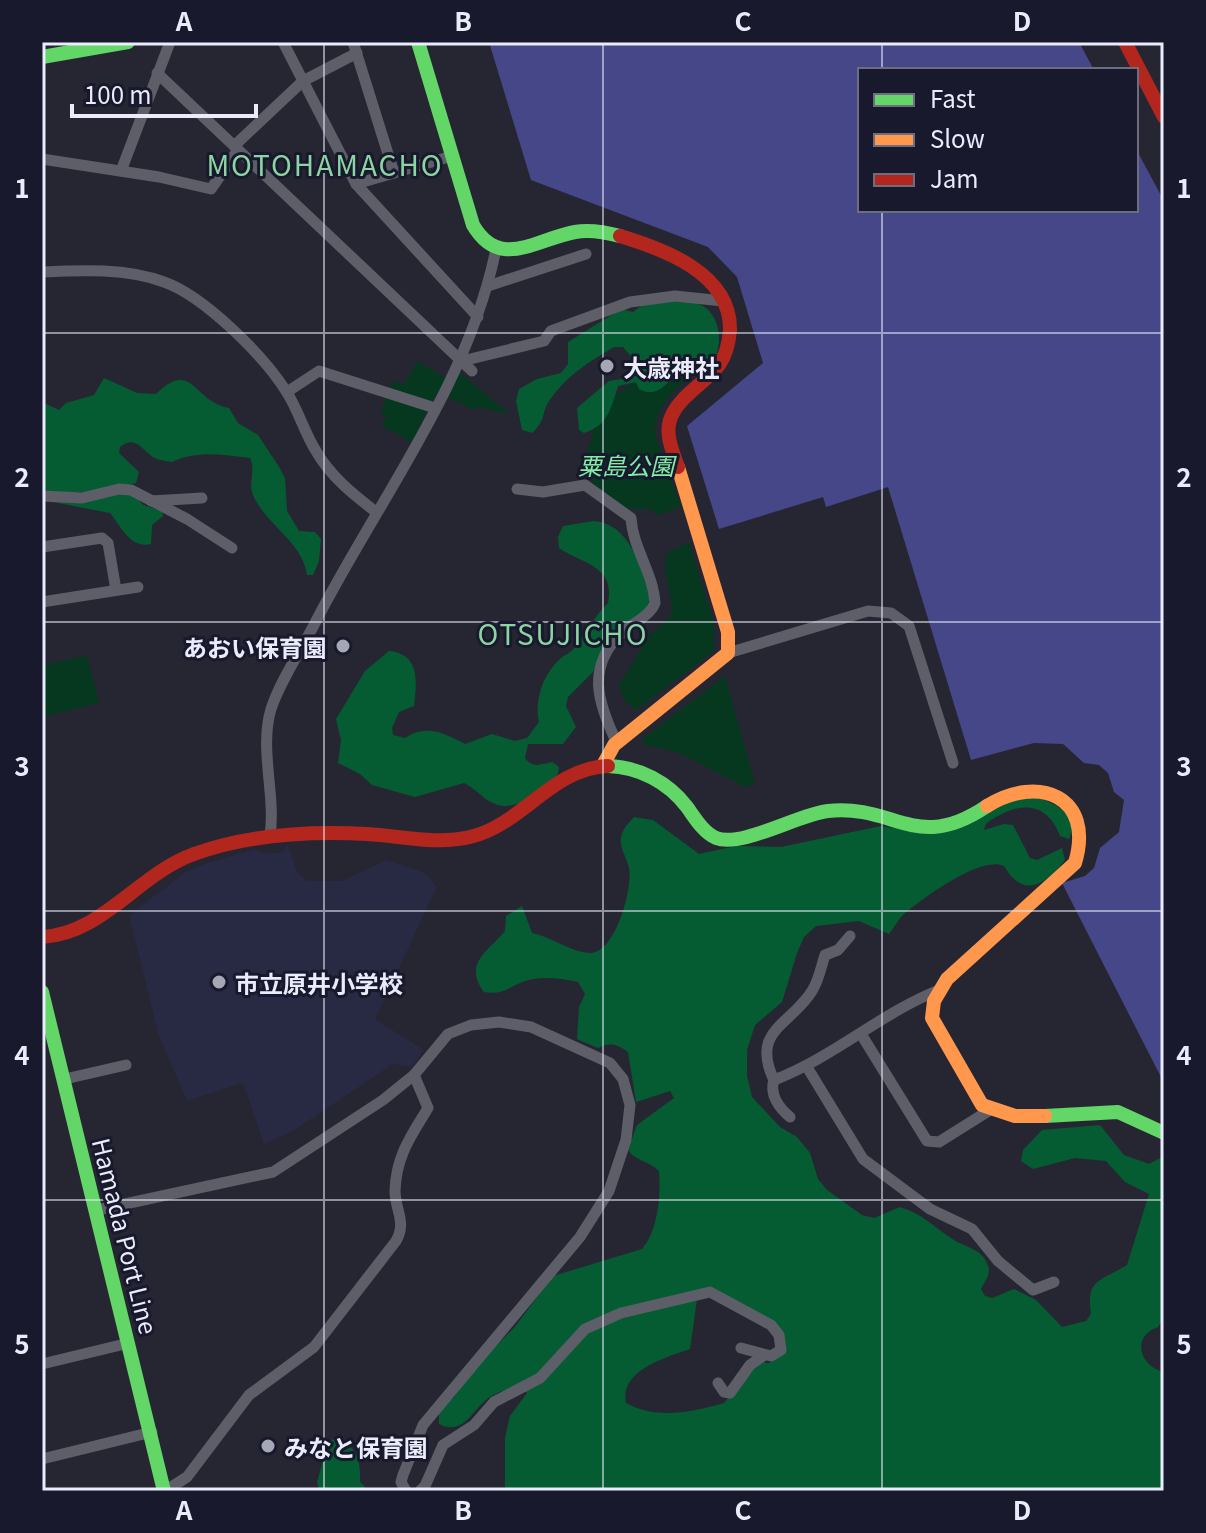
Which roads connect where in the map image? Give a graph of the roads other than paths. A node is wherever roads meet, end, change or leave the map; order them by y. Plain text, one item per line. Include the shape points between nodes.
1 (128, 42) edge
2 (170, 42) edge
3 (283, 42) edge
4 (418, 42) edge
5 (1125, 42) edge
6 (355, 48) edge
7 (42, 57) edge
8 (157, 73) junction
9 (303, 81) junction
10 (1164, 117) edge
11 (236, 148) junction
12 (452, 156) junction
13 (42, 159) edge
14 (121, 171) junction
15 (394, 173) junction
16 (356, 184) junction
17 (496, 249) junction
18 (586, 254) dead end
19 (42, 272) edge
20 (488, 286) junction
21 (723, 301) junction
22 (478, 317) junction
23 (462, 361) junction
24 (472, 371) dead end
25 (287, 392) junction
26 (435, 408) junction
27 (517, 489) dead end
28 (42, 496) edge
29 (202, 498) dead end
30 (151, 501) junction
31 (376, 512) junction
32 (42, 547) edge
33 (232, 548) dead end
34 (138, 587) dead end
35 (116, 590) junction
36 (42, 602) edge
37 (728, 653) junction
38 (617, 743) junction
39 (953, 763) dead end
40 (603, 765) junction
41 (270, 836) junction
42 (850, 936) dead end
43 (42, 937) edge
44 (939, 990) junction
45 (42, 992) edge
46 (861, 1034) junction
47 (126, 1065) dead end
48 (807, 1067) junction
49 (414, 1075) junction
50 (65, 1079) junction
51 (774, 1080) junction
52 (990, 1110) junction
53 (790, 1117) dead end
54 (1164, 1133) edge
55 (97, 1210) junction
56 (1054, 1282) dead end
57 (129, 1343) junction
58 (741, 1348) dead end
59 (763, 1356) junction
60 (42, 1364) edge
61 (718, 1383) dead end
62 (152, 1432) junction
63 (42, 1459) edge
64 (164, 1491) edge
65 (406, 1491) edge
66 (420, 1491) edge

1 - 7 street
2 - 8 street
3 - 9 street
4 - 12 street
5 - 10 street
6 - 9 street
6 - 15 street
8 - 11 street
8 - 14 street
9 - 11 street
9 - 16 street
11 - 14 street via 211,189
11 - 23 street
12 - 15 street
12 - 17 street via 475,230
13 - 14 street
15 - 16 street
16 - 22 street
17 - 20 street
17 - 21 street via 520,248 579,230 600,231 702,274
18 - 20 street
19 - 25 street via 103,272 165,282 238,333
20 - 22 street
21 - 23 street via 675,296 630,302 551,331 544,341
21 - 37 street via 730,327 727,355 710,380 678,406 667,431 728,632
22 - 23 street
23 - 24 street
23 - 26 street
25 - 26 street via 319,371
25 - 31 street via 323,463
26 - 31 street
27 - 38 street via 543,492 585,485 631,518 655,603 619,636 597,674 599,699
28 - 30 street via 82,498 119,489
29 - 30 street
30 - 33 street
31 - 41 street via 270,712
32 - 35 street via 102,538 108,543
34 - 35 street
35 - 36 street
37 - 38 street
37 - 39 street via 868,611 891,613 909,626
38 - 40 street
40 - 41 street via 555,785 494,828 455,841 366,834
40 - 44 street via 662,783 677,793 704,831 725,840 825,812 852,811 932,829 962,822 995,798 1017,790 1039,790 1067,803 1078,830 1075,863
41 - 43 street via 231,841 181,859 70,934
42 - 51 street via 825,955 813,990 770,1036 767,1054
44 - 46 street
44 - 52 street via 931,1010 935,1027
45 - 50 street, Hamada Port Line
46 - 48 street
46 - 52 street via 927,1141 939,1142
47 - 50 street
48 - 51 street
48 - 56 street via 863,1159 930,1209 972,1229 1027,1286 1039,1290
49 - 55 street via 273,1172
49 - 64 street via 428,1108 401,1150 395,1193 402,1221 396,1241 314,1347 249,1395 187,1477
49 - 65 street via 448,1034 499,1022 531,1027 601,1057 623,1079 630,1105 626,1140 594,1217 423,1425 401,1482
50 - 55 street, Hamada Port Line
51 - 53 street via 774,1096
52 - 54 street via 1049,1116 1118,1112
55 - 57 street, Hamada Port Line
57 - 60 street
57 - 62 street, Hamada Port Line
58 - 59 street
59 - 61 street via 730,1393
59 - 66 street via 781,1350 771,1325 710,1292 621,1313 585,1329 540,1378 494,1402 474,1425 443,1445
62 - 63 street
62 - 64 street, Hamada Port Line

